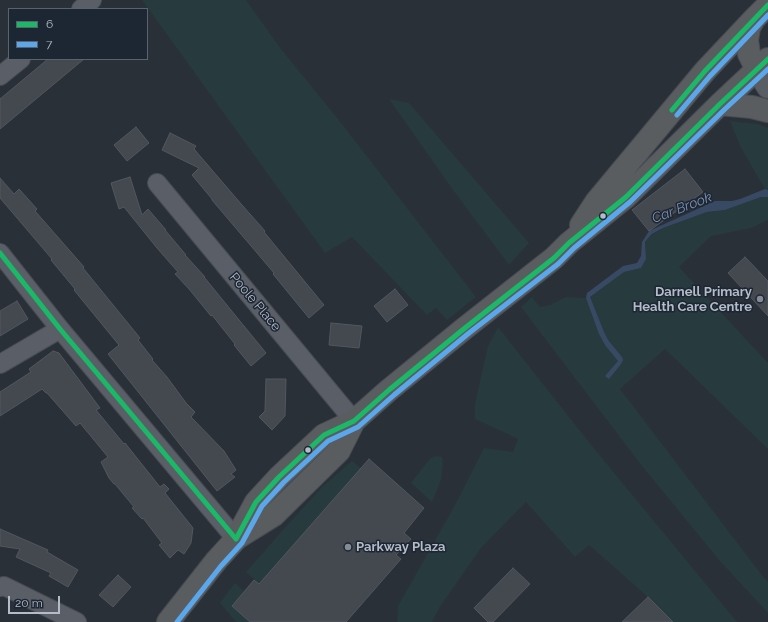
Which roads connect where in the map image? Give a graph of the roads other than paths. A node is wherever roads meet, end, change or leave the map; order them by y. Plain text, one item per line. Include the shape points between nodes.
1 (92, 0) edge
2 (82, 8) edge
3 (763, 13) edge
4 (20, 60) edge
5 (764, 72) edge
6 (0, 76) edge
7 (720, 104) junction
8 (768, 111) edge
9 (157, 184) dead end
10 (569, 243) junction
11 (0, 252) edge
12 (60, 329) junction
13 (0, 364) edge
14 (354, 421) junction
15 (236, 539) junction
16 (0, 587) edge
17 (77, 622) edge
18 (168, 622) edge

1 - 2 street
3 - 5 highway via 749,28 747,40 749,54
3 - 10 highway via 705,71 596,202
4 - 6 street
5 - 7 highway
7 - 8 highway
7 - 10 highway via 626,197
9 - 14 street, Poole Place
10 - 14 highway
11 - 12 street
12 - 13 street
12 - 15 street
14 - 15 highway via 324,435 279,478 256,502
15 - 18 highway
16 - 17 street via 4,586

